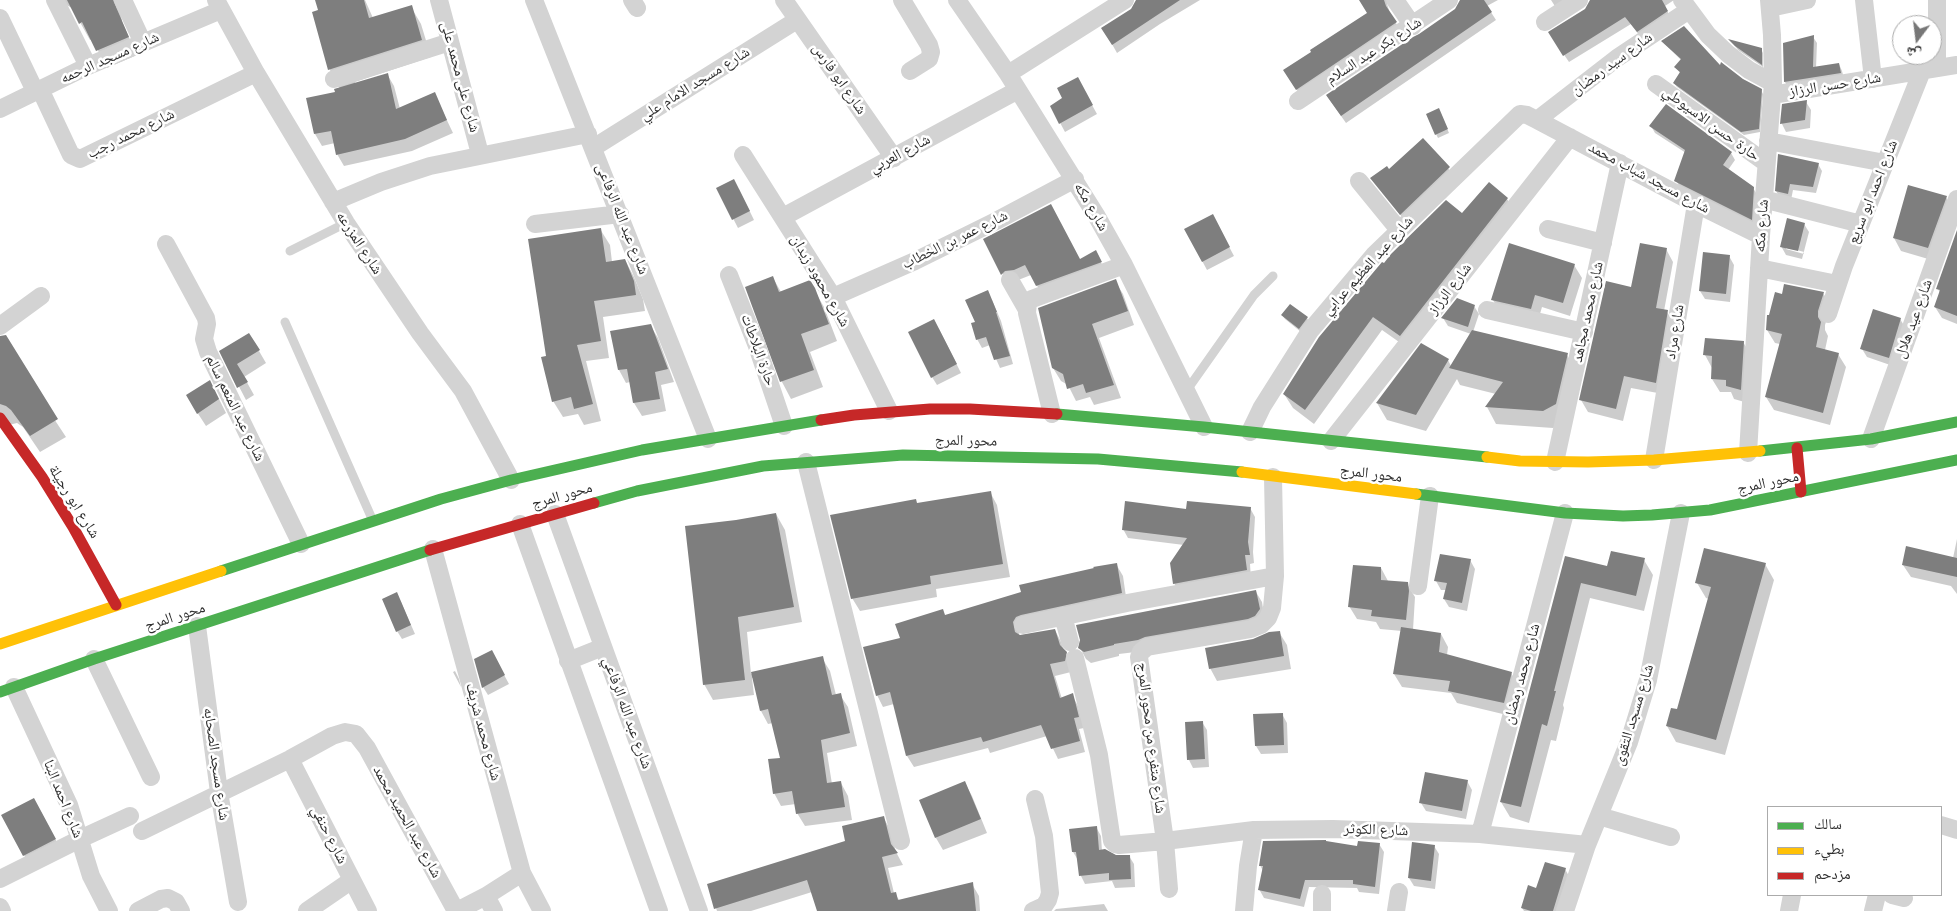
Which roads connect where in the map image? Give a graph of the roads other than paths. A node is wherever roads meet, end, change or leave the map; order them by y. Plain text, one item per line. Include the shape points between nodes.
1 (54, 0) edge
2 (124, 0) edge
3 (440, 0) edge
4 (534, 0) edge
5 (784, 0) edge
6 (902, 0) edge
7 (957, 0) edge
8 (1125, 0) edge
9 (1395, 0) edge
10 (1450, 0) edge
11 (1579, 0) edge
12 (1807, 0) edge
13 (1864, 0) edge
14 (1937, 0) edge
15 (1769, 4) edge
16 (218, 5) edge
17 (1686, 5) edge
18 (0, 18) edge
19 (797, 20) junction
20 (1544, 22) dead end
21 (1413, 26) junction
22 (450, 42) junction
23 (143, 43) junction
24 (1957, 65) edge
25 (88, 66) junction
26 (1929, 70) junction
27 (910, 71) dead end
28 (256, 73) junction
29 (1008, 74) junction
30 (334, 79) dead end
31 (1873, 79) junction
32 (1656, 84) dead end
33 (1772, 89) junction
34 (38, 90) junction
35 (1018, 90) junction
36 (1298, 101) dead end
37 (0, 109) edge
38 (1537, 120) junction
39 (1570, 137) junction
40 (1768, 140) junction
41 (590, 141) junction
42 (480, 154) junction
43 (743, 155) dead end
44 (894, 158) junction
45 (1620, 163) junction
46 (1766, 163) junction
47 (1885, 163) junction
48 (1075, 179) junction
49 (1359, 181) dead end
50 (1763, 199) junction
51 (1957, 199) edge
52 (333, 202) junction
53 (1696, 204) junction
54 (620, 214) junction
55 (782, 217) junction
56 (346, 223) junction
57 (535, 224) dead end
58 (1861, 224) junction
59 (1548, 229) dead end
60 (1399, 230) junction
61 (1761, 236) junction
62 (1603, 243) junction
63 (166, 244) dead end
64 (290, 251) dead end
65 (1124, 265) junction
66 (1759, 268) junction
67 (729, 274) dead end
68 (1273, 276) dead end
69 (1010, 280) dead end
70 (1837, 284) junction
71 (41, 296) dead end
72 (833, 297) junction
73 (1026, 308) junction
74 (1487, 310) dead end
75 (1828, 314) dead end
76 (285, 322) dead end
77 (0, 326) edge
78 (1584, 332) junction
79 (1187, 390) junction
80 (889, 411) junction
81 (1052, 414) junction
82 (0, 418) edge
83 (1957, 422) edge
84 (784, 426) junction
85 (1204, 426) junction
86 (1250, 432) junction
87 (708, 439) junction
88 (1871, 439) junction
89 (1331, 441) junction
90 (1798, 448) junction
91 (1748, 453) junction
92 (1654, 460) junction
93 (1957, 460) edge
94 (806, 462) junction
95 (1555, 462) junction
96 (1273, 477) junction
97 (511, 480) junction
98 (1802, 492) junction
99 (1430, 496) junction
100 (1565, 513) junction
101 (1681, 513) junction
102 (556, 514) junction
103 (373, 521) junction
104 (520, 524) junction
105 (301, 544) junction
106 (433, 549) junction
107 (1275, 576) junction
108 (1418, 586) dead end
109 (116, 605) junction
110 (1064, 616) junction
111 (1023, 625) dead end
112 (197, 626) junction
113 (0, 644) edge
114 (604, 647) junction
115 (94, 659) junction
116 (568, 661) junction
117 (7, 689) edge
118 (290, 759) junction
119 (151, 777) dead end
120 (220, 792) junction
121 (1035, 799) dead end
122 (130, 816) dead end
123 (1599, 816) junction
124 (1942, 825) edge
125 (1254, 830) junction
126 (1957, 830) edge
127 (142, 831) dead end
128 (1480, 834) junction
129 (1671, 837) dead end
130 (80, 839) junction
131 (901, 841) dead end
132 (1165, 842) junction
133 (1587, 845) junction
134 (522, 873) junction
135 (2, 875) edge
136 (352, 880) junction
137 (1169, 889) dead end
138 (1399, 892) dead end
139 (1792, 896) edge
140 (1877, 896) edge
141 (238, 902) dead end
142 (490, 904) edge
143 (0, 907) edge
144 (2, 911) edge
145 (108, 911) edge
146 (138, 911) edge
147 (181, 911) edge
148 (307, 911) edge
149 (368, 911) edge
150 (457, 911) edge
151 (542, 911) edge
152 (659, 911) edge
153 (699, 911) edge
154 (1033, 911) edge
155 (1244, 911) edge
156 (1396, 911) edge
157 (1565, 911) edge
158 (1789, 911) edge
159 (1873, 911) edge

1 - 25 street
2 - 23 street
3 - 22 street, شارع على محمد على
4 - 41 street, شارع عبد الله الرفاعى
5 - 19 street, شارع ابو فارس
6 - 27 street via 931,52 929,59
7 - 29 street, شارع مكه
8 - 29 street
9 - 21 street
10 - 21 street, شارع بكر عبد السلام
11 - 20 street
12 - 15 street
13 - 31 street
14 - 26 street
15 - 33 street, شارع مكه
16 - 23 street, شارع مسجد الرحمه
16 - 28 street, شارع المزرعه
17 - 33 street via 1708,36
17 - 38 street, شارع سيد رمضان
18 - 34 street, شارع محمد رجب
19 - 41 street, شارع مسجد الامام علي
19 - 44 street, شارع ابو فارس
21 - 36 street, شارع بكر عبد السلام
22 - 30 street
22 - 42 street, شارع على محمد على
23 - 25 street, شارع مسجد الرحمه
24 - 26 street, شارع حسن الرزاز
25 - 34 street, شارع مسجد الرحمه
26 - 31 street, شارع حسن الرزاز
26 - 47 street, شارع احمد ابو سريع
28 - 34 street, شارع محمد رجب via 80,158 71,155
28 - 52 street, شارع المزرعه
29 - 35 street, شارع مكه
31 - 33 street, شارع حسن الرزاز
32 - 46 street, حارة حسن الاسيوطي
33 - 40 street, شارع مكه
34 - 37 street, شارع مسجد الرحمه
35 - 44 street, شارع العربي
35 - 48 street, شارع مكه
38 - 39 street, شارع مسجد شباب محمد
38 - 60 street, شارع عبد العظيم عرابي via 1524,114 1517,116
39 - 45 street, شارع مسجد شباب محمد
39 - 89 street, شارع الرزاز
40 - 46 street, شارع مكه
40 - 47 street
41 - 42 street
41 - 54 street, شارع عبد الله الرفاعى
42 - 52 street via 397,176
43 - 55 street, شارع محمود زيدان
44 - 55 street, شارع العربي
45 - 53 street, شارع مسجد شباب محمد
45 - 62 street, شارع محمد مجاهد
46 - 50 street, شارع مكه
47 - 58 street, شارع احمد ابو سريع
48 - 65 street, شارع مكه
48 - 72 street, شارع عمر بن الخطاب via 924,256
49 - 60 street
50 - 58 street
50 - 61 street, شارع مكه
51 - 88 street, شارع عيد هلال
52 - 56 street, شارع المزرعه
53 - 61 street, شارع مسجد شباب محمد
53 - 92 street, شارع مراد
54 - 57 street
54 - 87 street, شارع عبد الله الرفاعى
55 - 72 street, شارع محمود زيدان
56 - 64 lane
56 - 97 street, شارع المزرعه via 463,391
58 - 70 street, شارع احمد ابو سريع
59 - 62 street
60 - 86 street, شارع عبد العظيم عرابي via 1310,331 1266,399
61 - 66 street, شارع مكه
62 - 78 street, شارع محمد مجاهد
63 - 105 street, شارع عبد المنعم سالم via 206,318 204,339 208,352
65 - 73 street via 1032,299
65 - 79 street, شارع مكه
66 - 70 street
66 - 91 street, شارع مكه
67 - 84 street, حارة البلاطات
68 - 79 lane via 1254,295
69 - 73 street
70 - 75 street, شارع احمد ابو سريع
71 - 77 street
72 - 80 street, شارع محمود زيدان
73 - 81 street
74 - 78 street
76 - 103 lane
78 - 95 street, شارع محمد مجاهد
79 - 85 street, شارع مكه
80 - 81 main road, محور المرج via 970,409
80 - 84 main road, محور المرج
81 - 85 main road, محور المرج
82 - 109 main road, شارع ابو رجيلة via 73,526
83 - 88 main road, محور المرج
84 - 87 main road, محور المرج
85 - 86 main road, محور المرج
86 - 89 main road, محور المرج
87 - 97 main road, محور المرج via 642,450
88 - 90 main road, محور المرج
89 - 95 main road, محور المرج
90 - 91 main road, محور المرج
90 - 98 main road
91 - 92 main road, محور المرج
92 - 95 main road, محور المرج
93 - 98 main road, محور المرج
94 - 96 main road, محور المرج via 903,455 1040,457 1156,464
94 - 102 main road, محور المرج via 679,481
94 - 131 street
96 - 99 main road, محور المرج
96 - 107 street, شارع متفرع من محور المرج
97 - 103 main road, محور المرج
98 - 101 main road, محور المرج
99 - 100 main road, محور المرج
99 - 108 street
100 - 101 main road, محور المرج via 1623,516
100 - 128 street, شارع محمد رمضان
101 - 123 street, شارع مسجد التقوى via 1648,680 1629,742
102 - 104 main road, محور المرج
102 - 114 street, شارع عبد الله الرفاعي
103 - 105 main road, محور المرج
104 - 106 main road, محور المرج
104 - 116 street
105 - 109 main road, محور المرج
106 - 112 main road, محور المرج
106 - 134 street, شارع محمد شريف
107 - 110 street
107 - 132 street, شارع متفرع من محور المرج via 1272,608 1261,625 1147,647 1139,657
109 - 113 main road, محور المرج
110 - 111 street
110 - 132 street, شارع الكوثر via 1100,755 1112,841 1119,846
112 - 115 main road, محور المرج
112 - 120 street, شارع مسجد الصحابه
114 - 116 street
114 - 153 street, شارع عبد الله الرفاعي
115 - 117 main road, محور المرج
115 - 119 street
116 - 152 street
117 - 130 street, شارع احمد البنا via 69,805
118 - 120 street
118 - 136 street, شارع حنفي
118 - 150 street, شارع عبد الحميد محمد via 332,736 345,732 356,734 367,748
120 - 127 street
120 - 141 street, شارع مسجد الصحابه
121 - 154 street via 1044,836 1050,893 1044,906
122 - 130 street
123 - 129 street
123 - 133 street, شارع مسجد التقوى
124 - 126 street
125 - 128 street, شارع الكوثر
125 - 132 street, شارع الكوثر
125 - 155 street
128 - 133 street, شارع الكوثر
130 - 135 street
130 - 145 street, شارع احمد البنا via 91,876
132 - 137 street, شارع متفرع من محور المرج
133 - 157 street, شارع مسجد التقوى
134 - 142 street
134 - 151 street, شارع محمد شريف
136 - 148 street
136 - 149 street, شارع حنفي
138 - 156 street
139 - 158 street
140 - 159 street
142 - 150 street
143 - 144 street
146 - 147 street via 168,898 176,902

